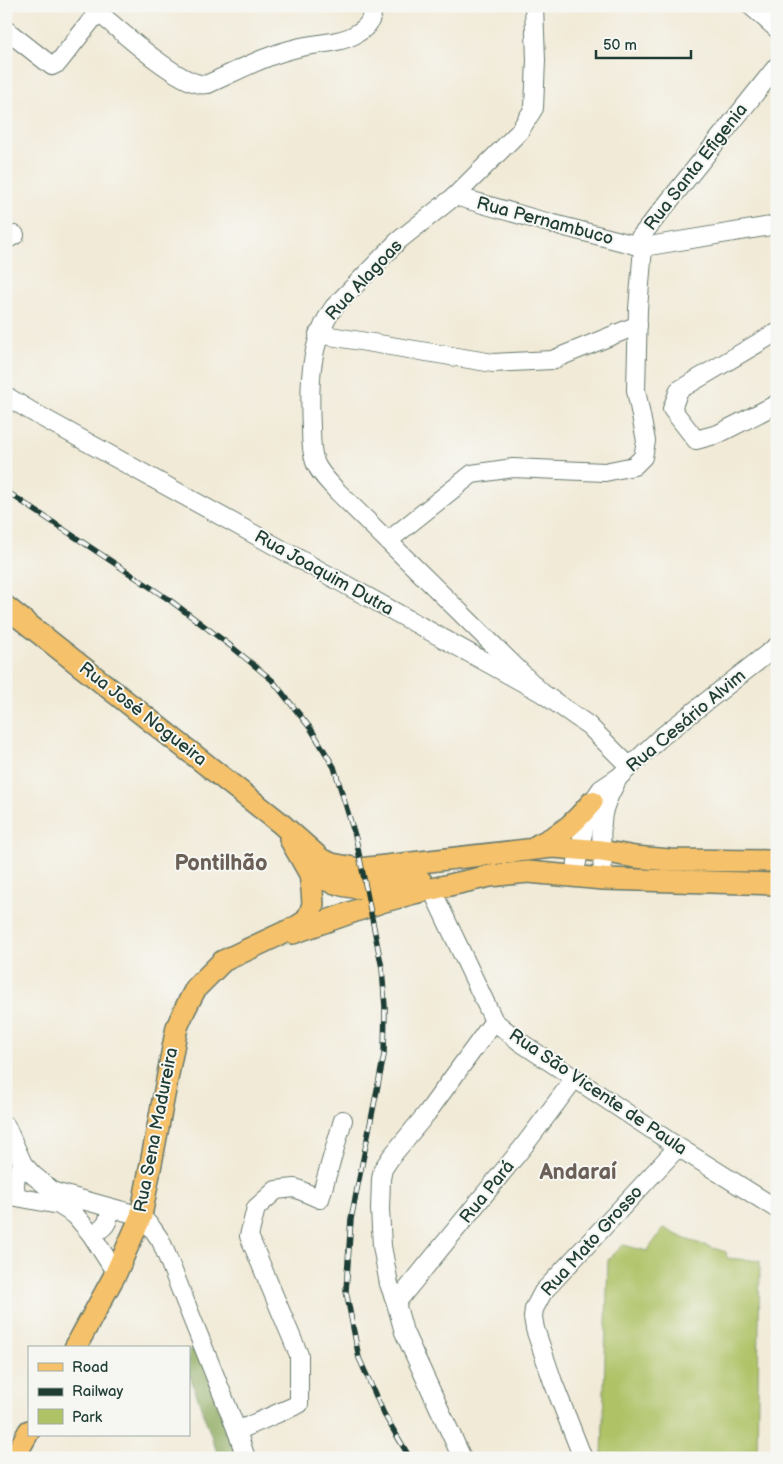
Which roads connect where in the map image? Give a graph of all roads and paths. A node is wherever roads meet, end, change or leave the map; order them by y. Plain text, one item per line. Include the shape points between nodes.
1 (374, 6) edge
2 (534, 6) edge
3 (751, 6) edge
4 (94, 9) edge
5 (6, 30) edge
6 (777, 30) edge
7 (777, 66) edge
8 (455, 196) junction
9 (777, 225) edge
10 (639, 246) junction
11 (638, 325) junction
12 (777, 333) edge
13 (318, 334) junction
14 (6, 396) edge
15 (777, 404) edge
16 (388, 541) junction
17 (6, 607) edge
18 (777, 646) edge
19 (542, 693) junction
20 (624, 772) junction
21 (592, 802) junction
22 (279, 822) junction
23 (531, 848) junction
24 (579, 848) junction
25 (602, 851) junction
26 (777, 861) edge
27 (310, 874) junction
28 (574, 876) junction
29 (603, 879) junction
30 (777, 884) edge
31 (431, 888) junction
32 (267, 941) junction
33 (494, 1021) junction
34 (575, 1078) junction
35 (343, 1120) dead end
36 (6, 1126) edge
37 (678, 1147) junction
38 (23, 1164) junction
39 (12, 1196) edge
40 (110, 1208) junction
41 (777, 1209) edge
42 (141, 1216) junction
43 (91, 1234) junction
44 (116, 1273) junction
45 (396, 1303) junction
46 (76, 1346) edge
47 (237, 1431) junction
48 (28, 1434) edge
49 (14, 1458) edge
50 (246, 1458) edge
51 (462, 1458) edge
52 (583, 1458) edge

1 - 4 street via 371,21 346,39 296,48 208,84 200,84 174,72
2 - 8 street, Rua Alagoas via 534,108 519,132
3 - 6 street
4 - 5 street via 58,63 52,66
7 - 10 street, Rua Santa Efigenia
8 - 10 street, Rua Pernambuco
8 - 13 street, Rua Alagoas via 398,241 334,307
9 - 10 street
10 - 11 street
11 - 13 street via 552,360 493,363
11 - 16 street via 636,390 646,441 642,456 634,466 605,472 514,468 472,474
12 - 15 street via 679,390 672,408 696,440 718,434
13 - 16 street, Rua Alagoas via 309,394 314,460 338,492
14 - 19 street, Rua Joaquim Dutra
16 - 19 street, Rua Alagoas
17 - 22 main road, Rua José Nogueira
18 - 20 street, Rua Cesário Alvim via 660,738
19 - 20 street, Rua Joaquim Dutra via 588,725
20 - 21 street via 601,788
20 - 25 street via 609,796 603,814
21 - 23 main road via 574,823
21 - 24 street
22 - 23 main road, Rua José Nogueira via 322,860 358,869
22 - 27 main road
23 - 24 main road
24 - 25 main road
24 - 28 street
25 - 26 main road via 670,860
25 - 29 street
27 - 31 main road via 352,888 415,880
27 - 32 main road via 312,904 306,921
28 - 29 main road
28 - 31 main road via 528,872
29 - 30 main road
31 - 32 main road
31 - 33 street, Rua São Vicente de Paula
32 - 42 main road, Rua Sena Madureira via 223,961 196,988 181,1018
33 - 34 street, Rua São Vicente de Paula
33 - 45 street via 383,1169 382,1246
34 - 37 street, Rua São Vicente de Paula
34 - 45 street, Rua Pará
35 - 47 street via 320,1199 296,1188 276,1190 256,1208 249,1236 299,1355 299,1404
36 - 38 street
37 - 41 street, Rua São Vicente de Paula
37 - 52 street, Rua Mato Grosso via 543,1292 534,1309 535,1329
38 - 39 street
38 - 40 street via 54,1192
39 - 43 street via 59,1205 76,1215
40 - 42 street
40 - 43 street via 106,1225
42 - 44 main road, Rua Sena Madureira
42 - 47 street via 160,1241
43 - 44 street
44 - 46 main road, Rua Sena Madureira
45 - 51 street via 404,1332
47 - 50 street
48 - 49 main road

